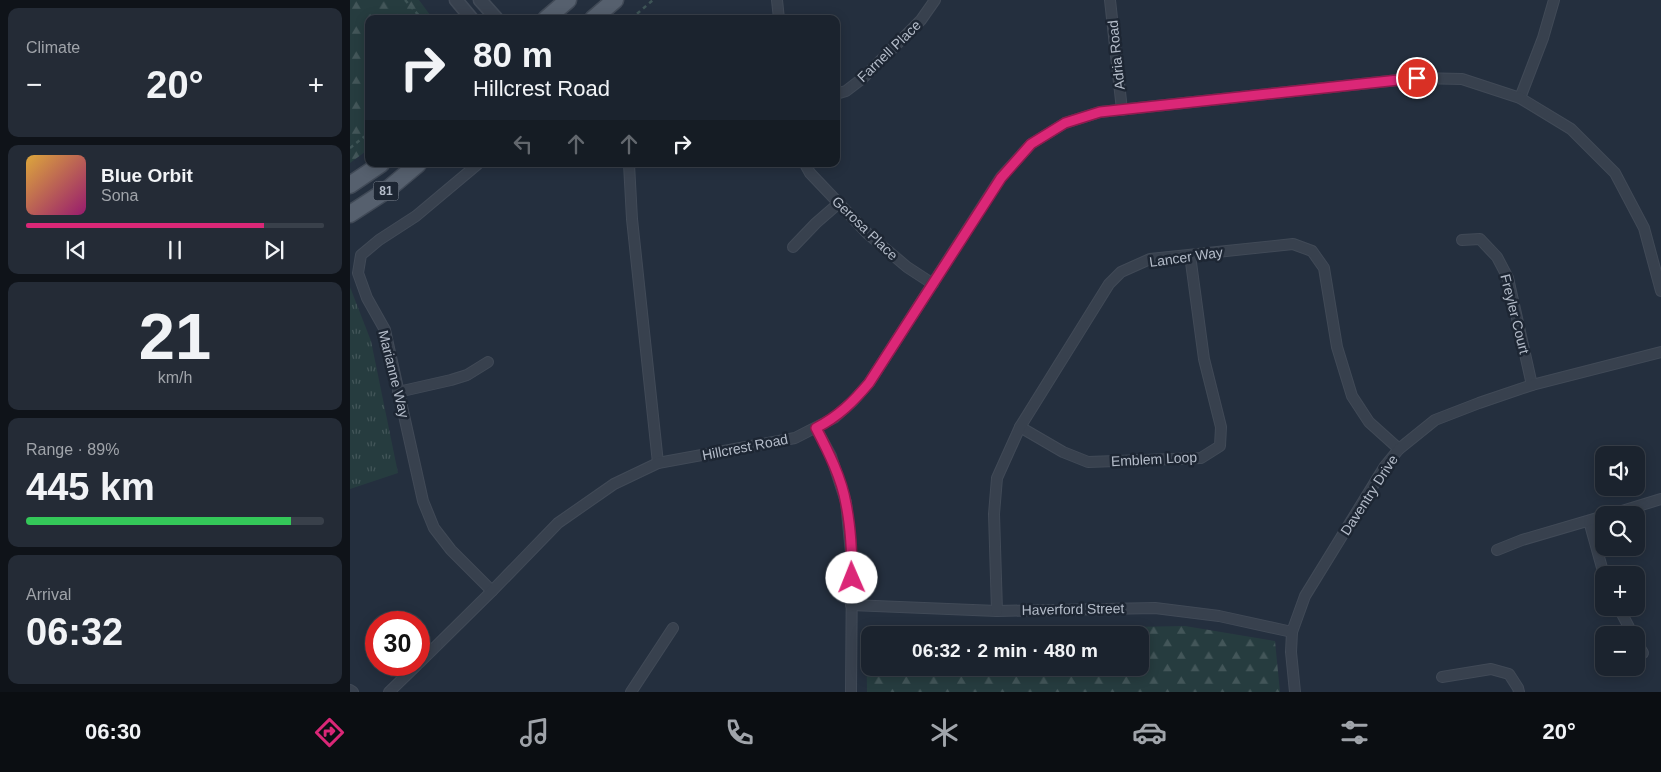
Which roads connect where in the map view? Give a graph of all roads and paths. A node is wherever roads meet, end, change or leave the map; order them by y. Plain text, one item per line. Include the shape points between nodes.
1 (405, 0) edge
2 (456, 0) edge
3 (480, 0) edge
4 (568, 0) edge
5 (615, 0) edge
6 (653, 0) edge
7 (777, 0) edge
8 (935, 0) edge
9 (1110, 0) edge
10 (1554, 0) edge
11 (418, 15) edge
12 (469, 15) edge
13 (493, 15) edge
14 (551, 15) edge
15 (597, 15) edge
16 (636, 15) edge
17 (779, 15) edge
18 (840, 92) edge
19 (1520, 98) junction
20 (1122, 110) junction
21 (365, 136) edge
22 (350, 148) edge
23 (377, 167) edge
24 (414, 167) edge
25 (474, 167) edge
26 (629, 167) edge
27 (806, 167) edge
28 (350, 185) edge
29 (839, 203) junction
30 (350, 214) edge
31 (1462, 240) dead end
32 (793, 247) dead end
33 (1190, 255) junction
34 (932, 284) junction
35 (1661, 291) edge
36 (1661, 352) edge
37 (488, 362) dead end
38 (1532, 385) junction
39 (398, 392) junction
40 (1020, 427) junction
41 (816, 428) junction
42 (1399, 449) junction
43 (658, 463) junction
44 (1661, 499) edge
45 (1638, 506) edge
46 (1595, 519) edge
47 (1588, 521) junction
48 (1497, 550) dead end
49 (1601, 566) edge
50 (492, 591) junction
51 (851, 605) junction
52 (997, 611) junction
53 (673, 628) dead end
54 (1292, 632) junction
55 (430, 652) edge
56 (406, 676) edge
57 (1442, 677) dead end
58 (390, 692) edge
59 (631, 692) edge
60 (851, 692) edge
61 (1295, 692) edge
62 (1519, 692) edge

1 - 11 path
2 - 12 street
3 - 13 street
4 - 14 main road
5 - 15 main road
6 - 16 path
7 - 17 street
8 - 18 street, Farnell Place via 921,20 863,78
9 - 20 street, Adria Road
10 - 19 street
19 - 20 street, Hillcrest Road via 1462,79 1417,78
19 - 35 street, Hillcrest Road via 1572,129 1615,173 1644,228
20 - 34 street, Hillcrest Road via 1100,112 1065,123 1031,144 1001,178
21 - 22 path
23 - 28 main road, 81
24 - 30 main road, 81
25 - 39 street, Marianne Way via 416,216 361,255 358,273 367,298 385,330
26 - 43 street
27 - 29 street, Gerosa Place
29 - 32 street
29 - 34 street, Gerosa Place via 868,234
31 - 38 street, Freyler Court via 1480,239 1497,257 1508,278
33 - 40 street, Lancer Way via 1150,259 1121,272 1109,284
33 - 40 street, Emblem Loop via 1204,359 1221,427 1220,446 1201,458 1088,462 1063,452
33 - 42 street, Lancer Way via 1293,244 1312,251 1324,268 1336,347 1352,396 1369,422
34 - 41 street, Hillcrest Road via 869,383 834,418
36 - 38 street, Daventry Drive
37 - 39 street via 451,380
38 - 42 street, Daventry Drive via 1435,420
39 - 50 street, Marianne Way via 423,501 434,528
40 - 52 street, Lancer Way via 997,478 994,514
41 - 43 street, Hillcrest Road via 795,438
41 - 51 street via 831,456 846,502 852,564
42 - 54 street, Daventry Drive via 1385,466 1305,596
43 - 50 street, Hillcrest Road via 614,484 558,523
44 - 45 street
46 - 47 street
47 - 48 street
47 - 49 street
50 - 55 street, Hillcrest Road
51 - 52 street, Haverford Street
51 - 60 street
52 - 54 street, Haverford Street via 1155,608 1219,616
53 - 59 street
54 - 61 street, Daventry Drive
56 - 58 street, Hillcrest Road
57 - 62 street via 1491,669 1509,674

